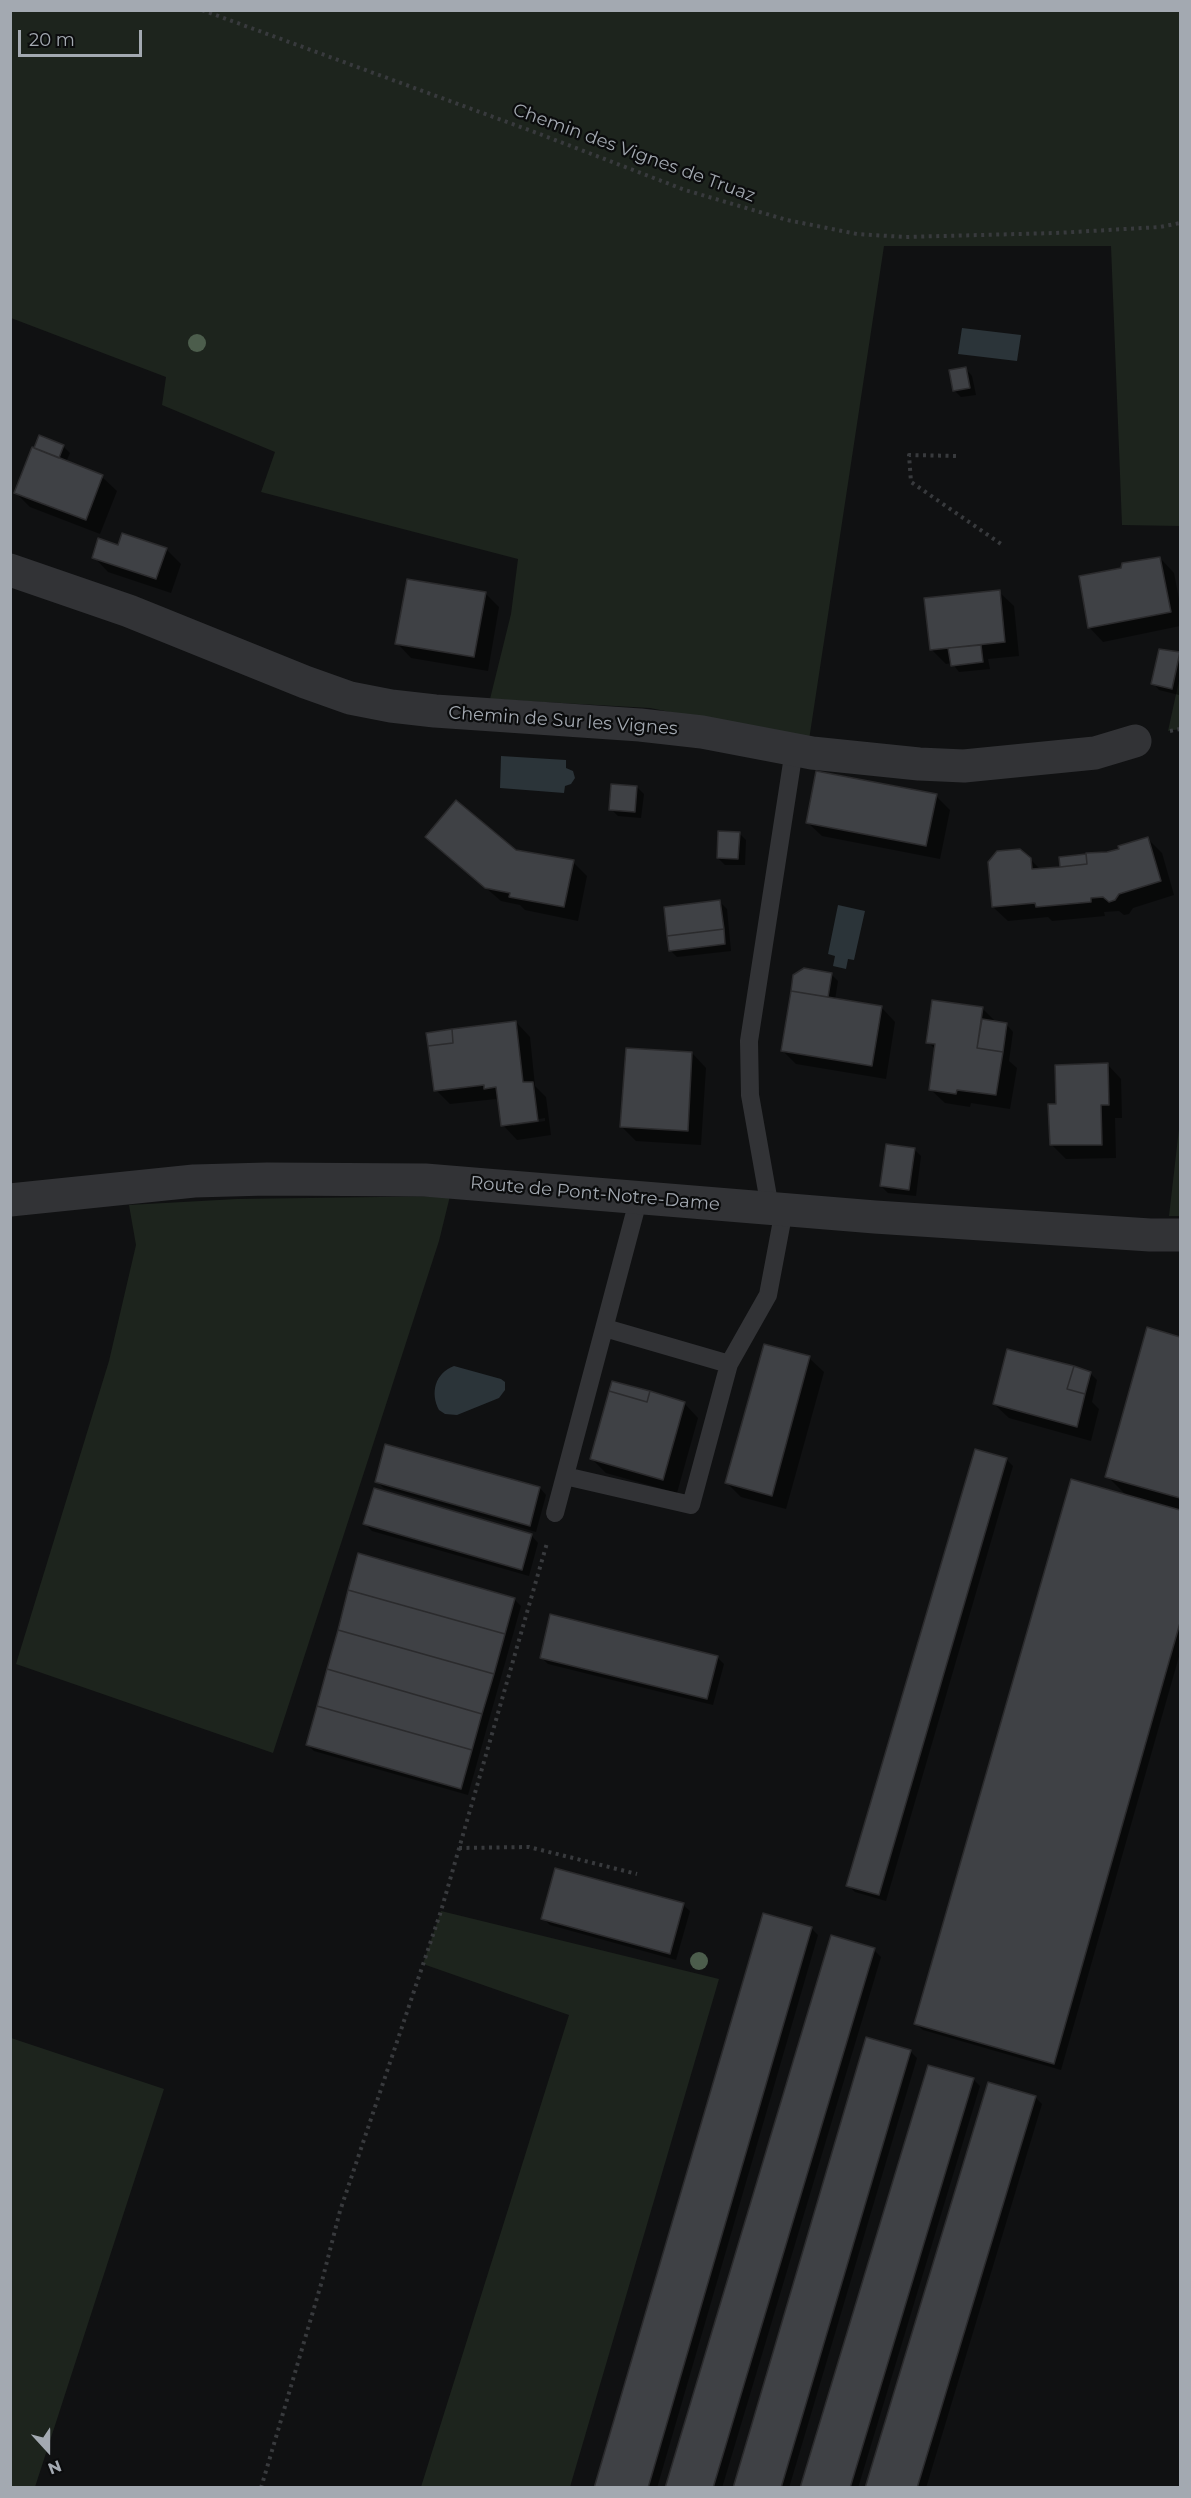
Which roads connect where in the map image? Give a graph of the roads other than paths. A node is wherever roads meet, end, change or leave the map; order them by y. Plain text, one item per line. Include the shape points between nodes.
1 (10, 570) edge
2 (1135, 741) dead end
3 (794, 750) junction
4 (639, 1197) junction
5 (10, 1200) edge
6 (777, 1209) junction
7 (1180, 1235) edge
8 (604, 1328) junction
9 (729, 1364) junction
10 (565, 1476) junction
11 (555, 1513) road end

1 - 3 street, Chemin de Sur les Vignes via 129,611 350,698 435,711 702,732
2 - 3 street, Chemin de Sur les Vignes via 1095,753 964,766
3 - 6 lane via 748,1041 750,1095
4 - 5 street, Route de Pont-Notre-Dame via 425,1180 267,1179 194,1181
4 - 6 street, Route de Pont-Notre-Dame
4 - 8 lane
6 - 7 street, Route de Pont-Notre-Dame
6 - 9 lane via 768,1295
8 - 9 lane
8 - 10 lane
9 - 10 lane via 691,1505
10 - 11 lane

